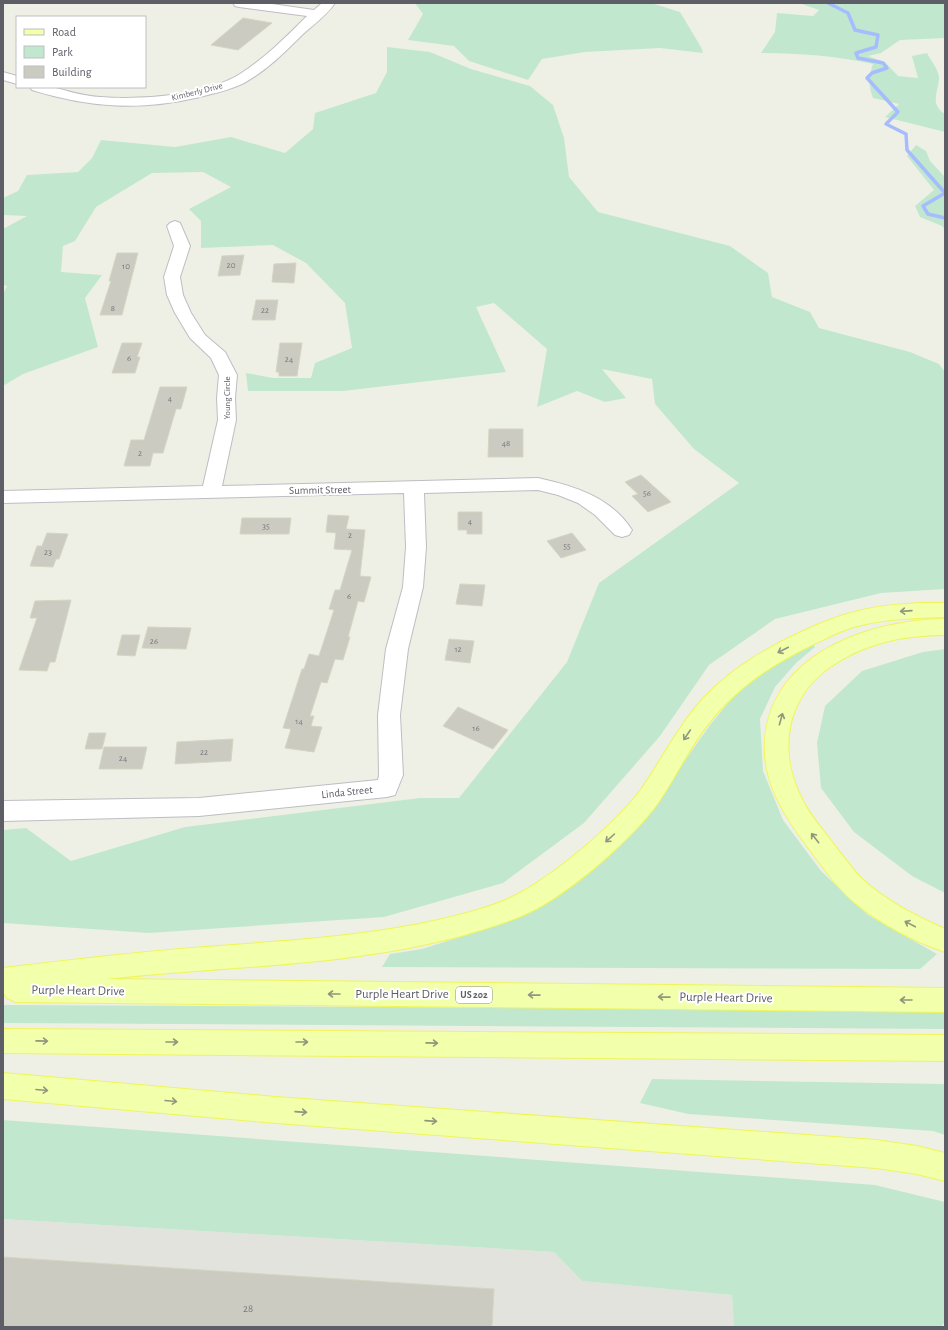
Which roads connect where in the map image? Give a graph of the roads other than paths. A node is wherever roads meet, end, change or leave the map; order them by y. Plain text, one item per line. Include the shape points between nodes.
1 (239, 3) edge
2 (329, 3) edge
3 (316, 14) junction
4 (3, 76) edge
5 (16, 80) edge
6 (40, 88) edge
7 (175, 226) dead end
8 (414, 487) junction
9 (211, 492) junction
10 (3, 497) edge
11 (622, 530) dead end
12 (945, 610) edge
13 (945, 627) edge
14 (3, 811) edge
15 (945, 941) edge
16 (3, 980) edge
17 (3, 990) edge
18 (945, 1000) edge
19 (3, 1041) edge
20 (945, 1048) edge
21 (3, 1086) edge
22 (945, 1167) edge

1 - 3 street
2 - 3 street, Kimberly Drive
3 - 6 street, Kimberly Drive via 274,55 246,76 233,83 183,97 136,102 104,102 72,97
4 - 5 street
7 - 9 street, Young Circle via 182,246 172,277 175,295 199,338 220,356 228,375 227,420
8 - 9 street, Summit Street
8 - 11 street, Summit Street via 538,484 563,489 585,497 601,508
8 - 14 street, Linda Street via 416,547 407,614 397,649 389,715 391,775 387,788 199,807
9 - 10 street, Summit Street
12 -> 16 main road via 888,613 844,623 785,649 747,671 718,697 701,717 656,787 627,822 556,884 507,910 433,932 376,943 309,951 175,960
15 -> 13 main road via 888,912 845,878 795,810 778,768 775,746 789,696 804,675 818,663 845,648 884,633
18 -> 17 main road, Purple Heart Drive / US 202
19 -> 20 main road
21 -> 22 main road via 276,1110 876,1154

